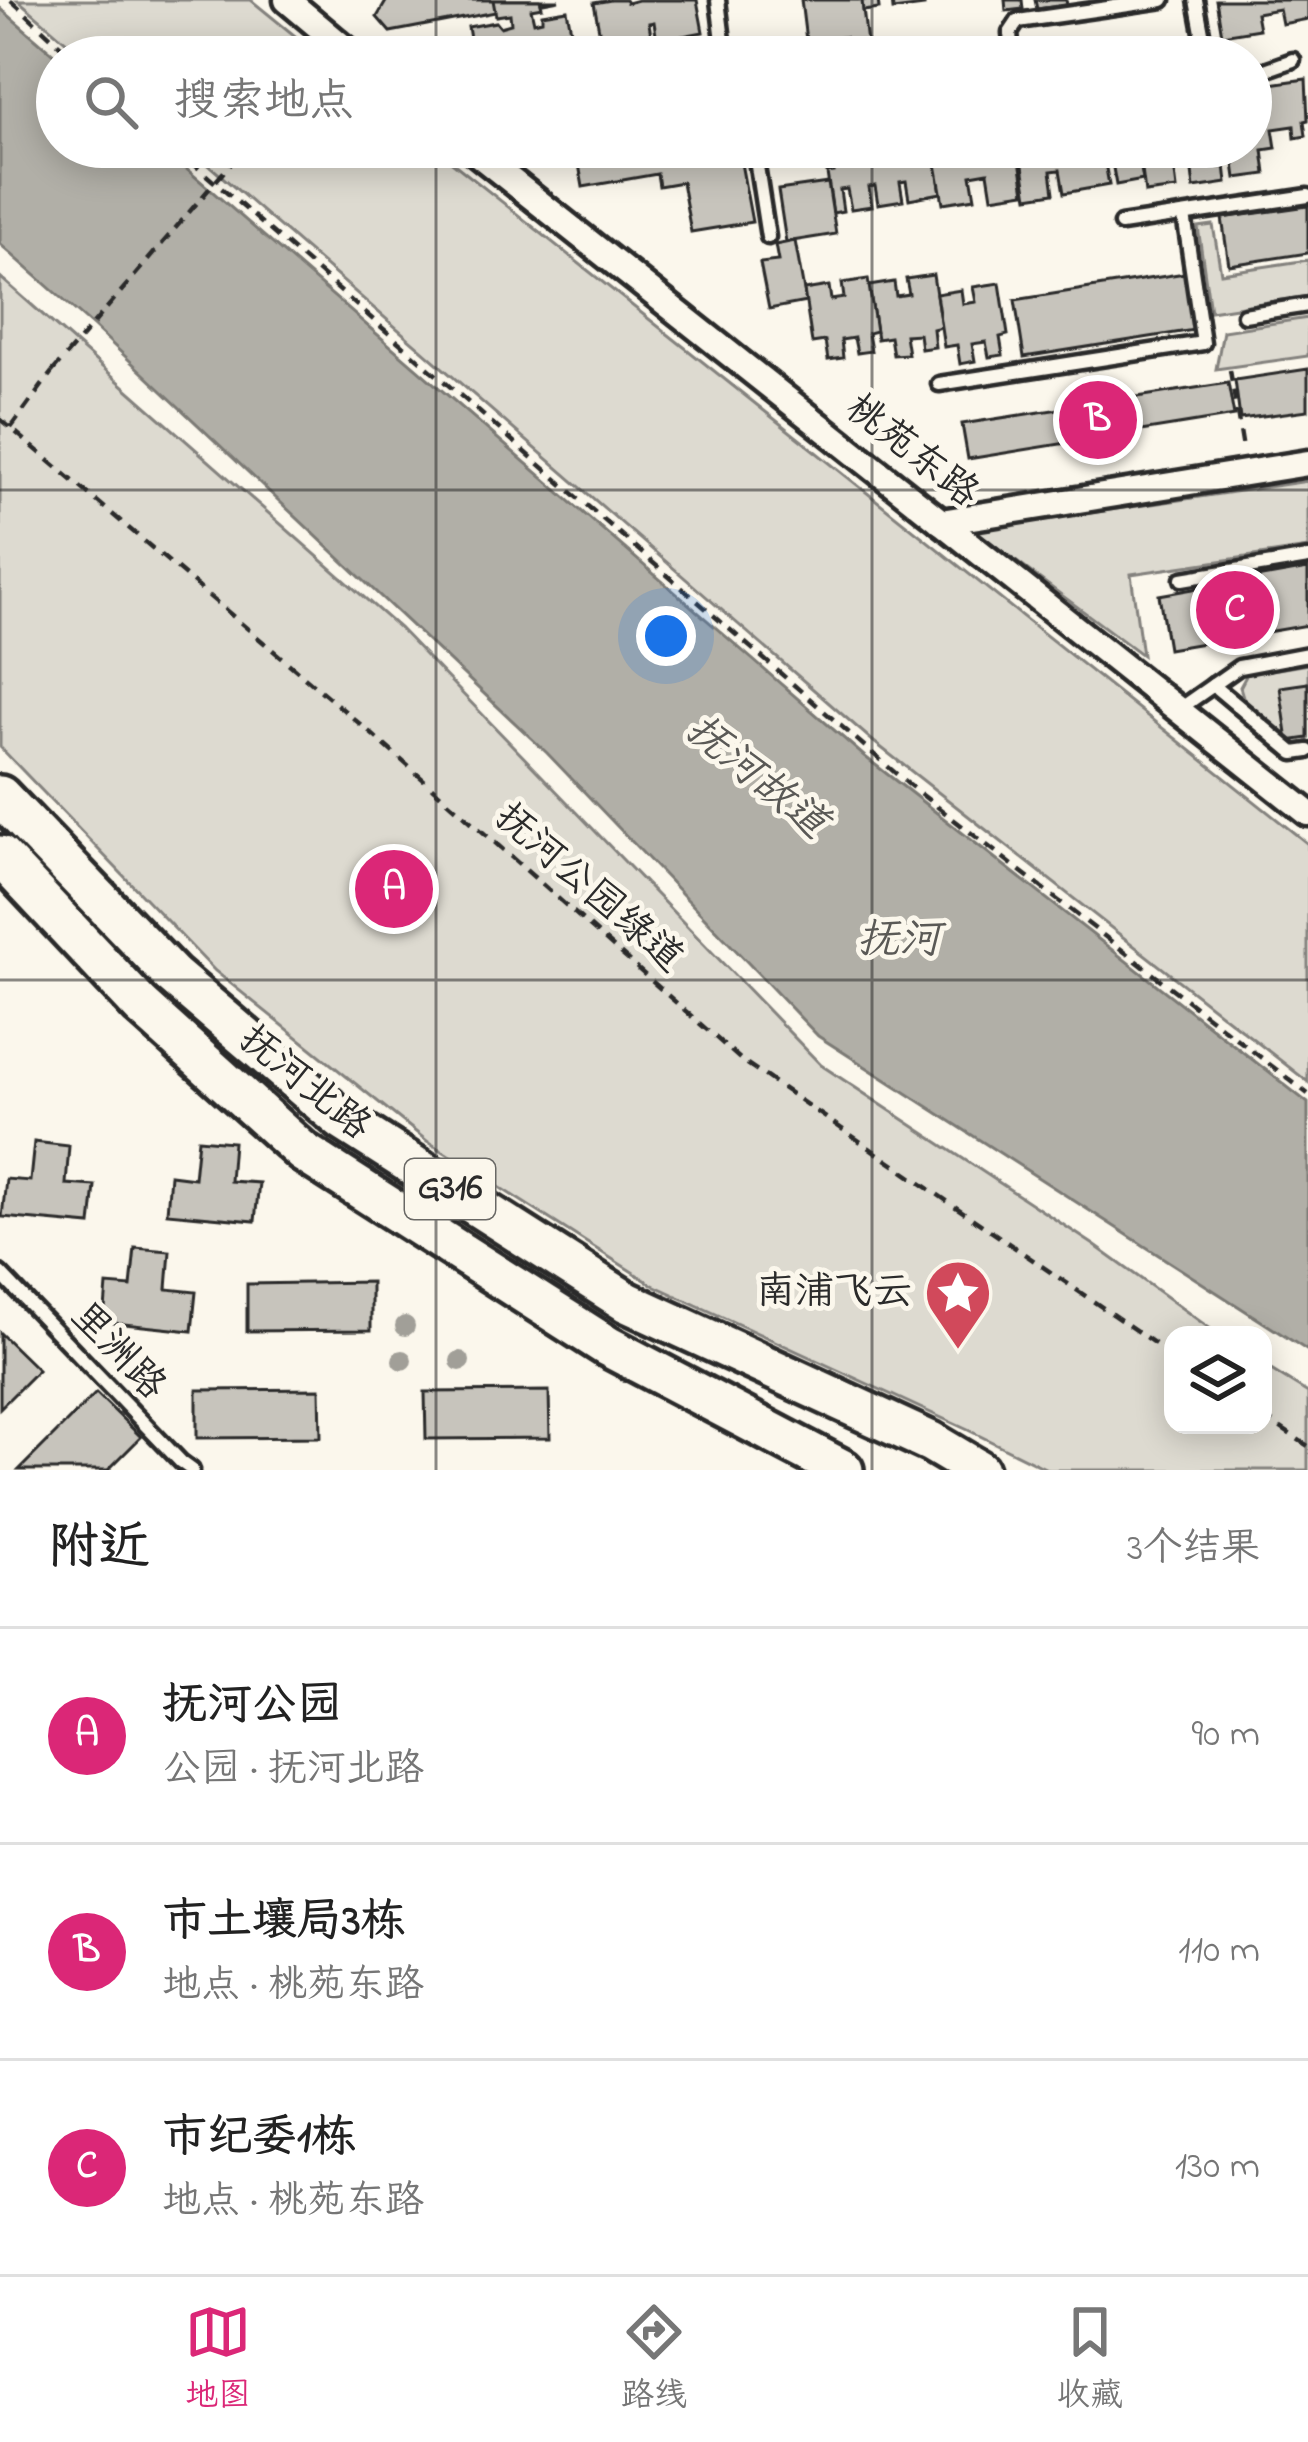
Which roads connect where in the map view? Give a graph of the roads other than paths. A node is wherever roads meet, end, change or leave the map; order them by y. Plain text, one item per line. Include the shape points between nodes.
1 (286, 0) edge
2 (718, 0) edge
3 (1163, 0) edge
4 (1196, 0) edge
5 (330, 36) edge
6 (722, 36) edge
7 (1010, 36) edge
8 (1203, 36) edge
9 (1293, 60) dead end
10 (1272, 68) edge
11 (495, 168) edge
12 (757, 168) edge
13 (1308, 196) edge
14 (1184, 215) junction
15 (1121, 224) dead end
16 (768, 237) dead end
17 (1308, 305) edge
18 (1244, 315) dead end
19 (939, 384) dead end
20 (1308, 463) edge
21 (941, 522) junction
22 (1308, 558) edge
23 (1182, 579) dead end
24 (1308, 654) edge
25 (1213, 685) junction
26 (1178, 710) junction
27 (1308, 751) edge
28 (0, 796) edge
29 (1308, 813) edge
30 (0, 856) edge
31 (0, 1273) edge
32 (192, 1470) edge
33 (843, 1470) edge
34 (979, 1470) edge

1 - 5 street
2 - 6 lane
3 - 7 lane via 1018,21
4 - 8 lane
9 - 10 lane
11 - 21 street, 桃苑东路
12 - 16 lane
13 - 14 lane
14 - 15 lane
14 - 19 lane via 1203,344
17 - 18 lane
20 - 21 street
21 - 26 street, 桃苑东路
22 - 23 lane
24 - 25 lane via 1239,667
25 - 26 lane
25 - 27 lane via 1294,753
26 - 29 street, 桃苑东路
28 - 34 main road, 抚河北路 / G316 via 172,975 342,1120 627,1302
30 - 33 main road, 抚河北路 / G316 via 141,1006 303,1152 607,1346
31 - 32 lane, 里洲路

